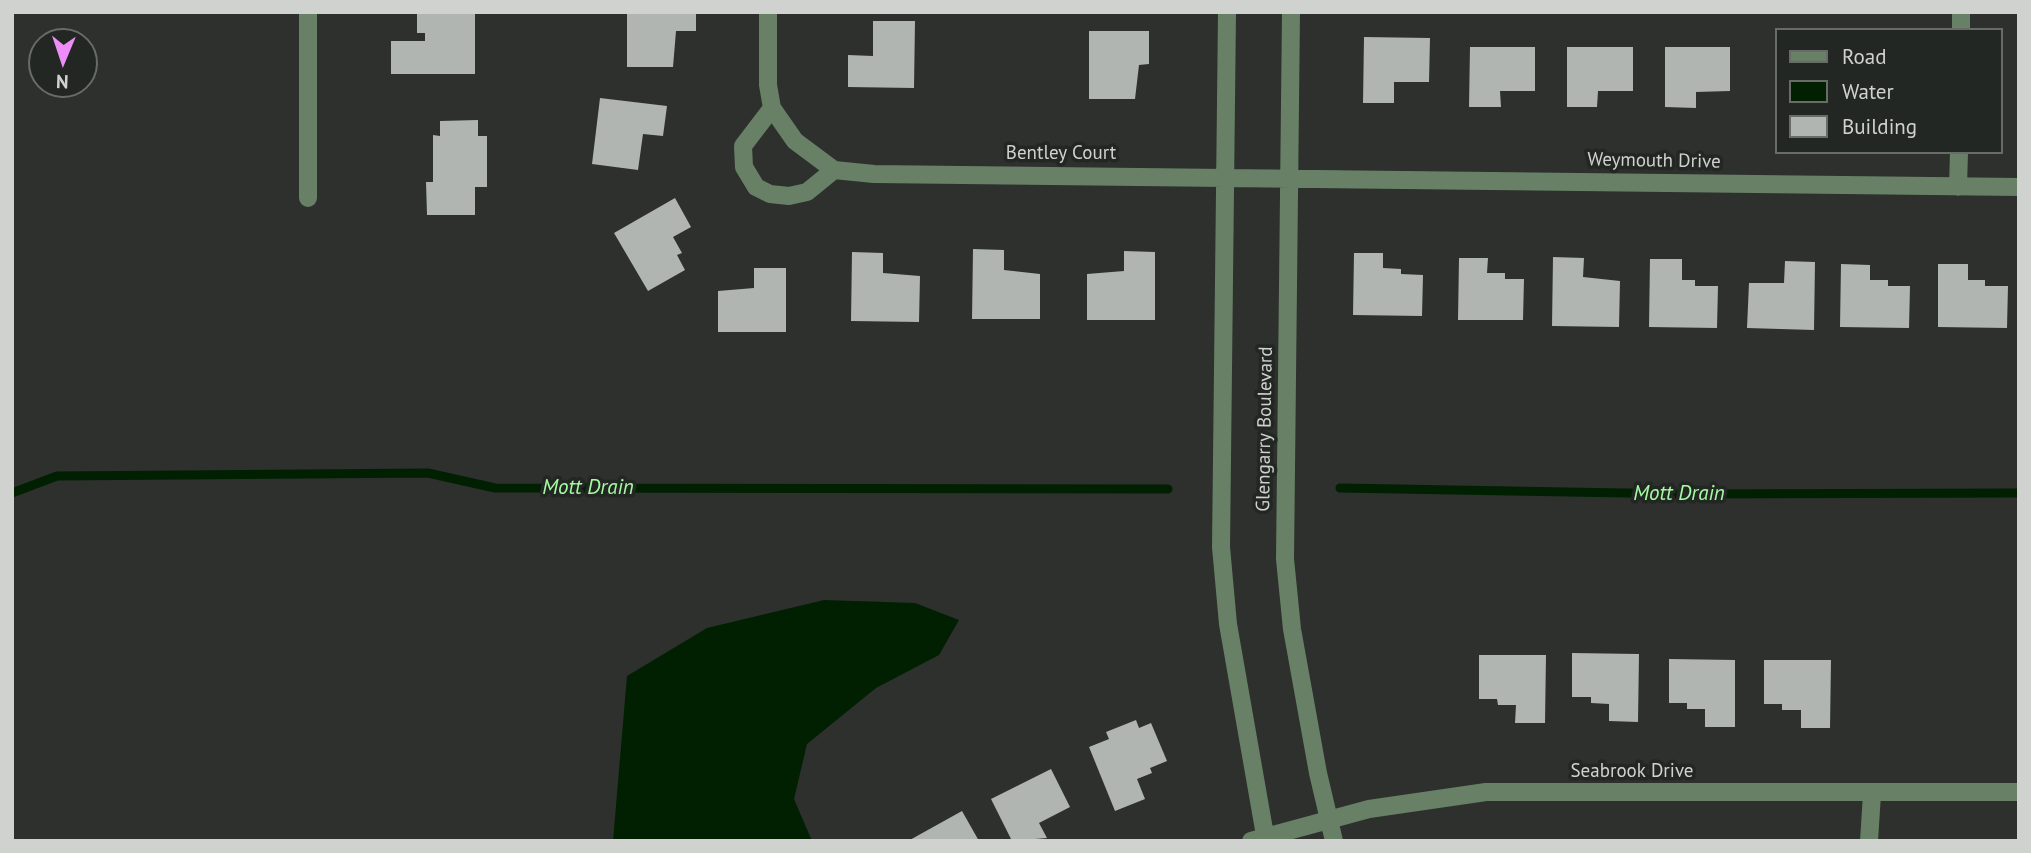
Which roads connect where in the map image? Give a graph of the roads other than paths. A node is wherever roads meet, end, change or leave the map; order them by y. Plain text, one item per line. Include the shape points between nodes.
1 (308, 12) edge
2 (768, 12) edge
3 (1227, 12) edge
4 (1291, 12) edge
5 (772, 108) junction
6 (1959, 154) edge
7 (834, 170) junction
8 (1225, 176) junction
9 (1289, 177) junction
10 (1958, 187) junction
11 (2019, 187) edge
12 (308, 198) dead end
13 (2019, 792) edge
14 (1872, 794) junction
15 (1329, 820) junction
16 (1261, 839) edge
17 (1334, 841) edge
18 (1869, 841) edge

1 - 12 street
2 - 5 street
3 - 8 street
4 - 9 street, Glengarry Boulevard
5 - 7 street via 795,141
5 - 7 street via 743,146 744,167 756,187 789,196 807,192
6 - 10 street
7 - 8 street, Bentley Court
8 - 9 street, Bentley Court
8 - 16 street via 1221,547 1228,624
9 - 10 street, Weymouth Drive
9 - 15 street, Glengarry Boulevard via 1285,559 1292,629
10 - 11 street, Weymouth Drive
13 - 14 street, Seabrook Drive
14 - 15 street, Seabrook Drive via 1486,792 1414,800
14 - 18 street
15 - 16 street, Seabrook Drive
15 - 17 street, Glengarry Boulevard

